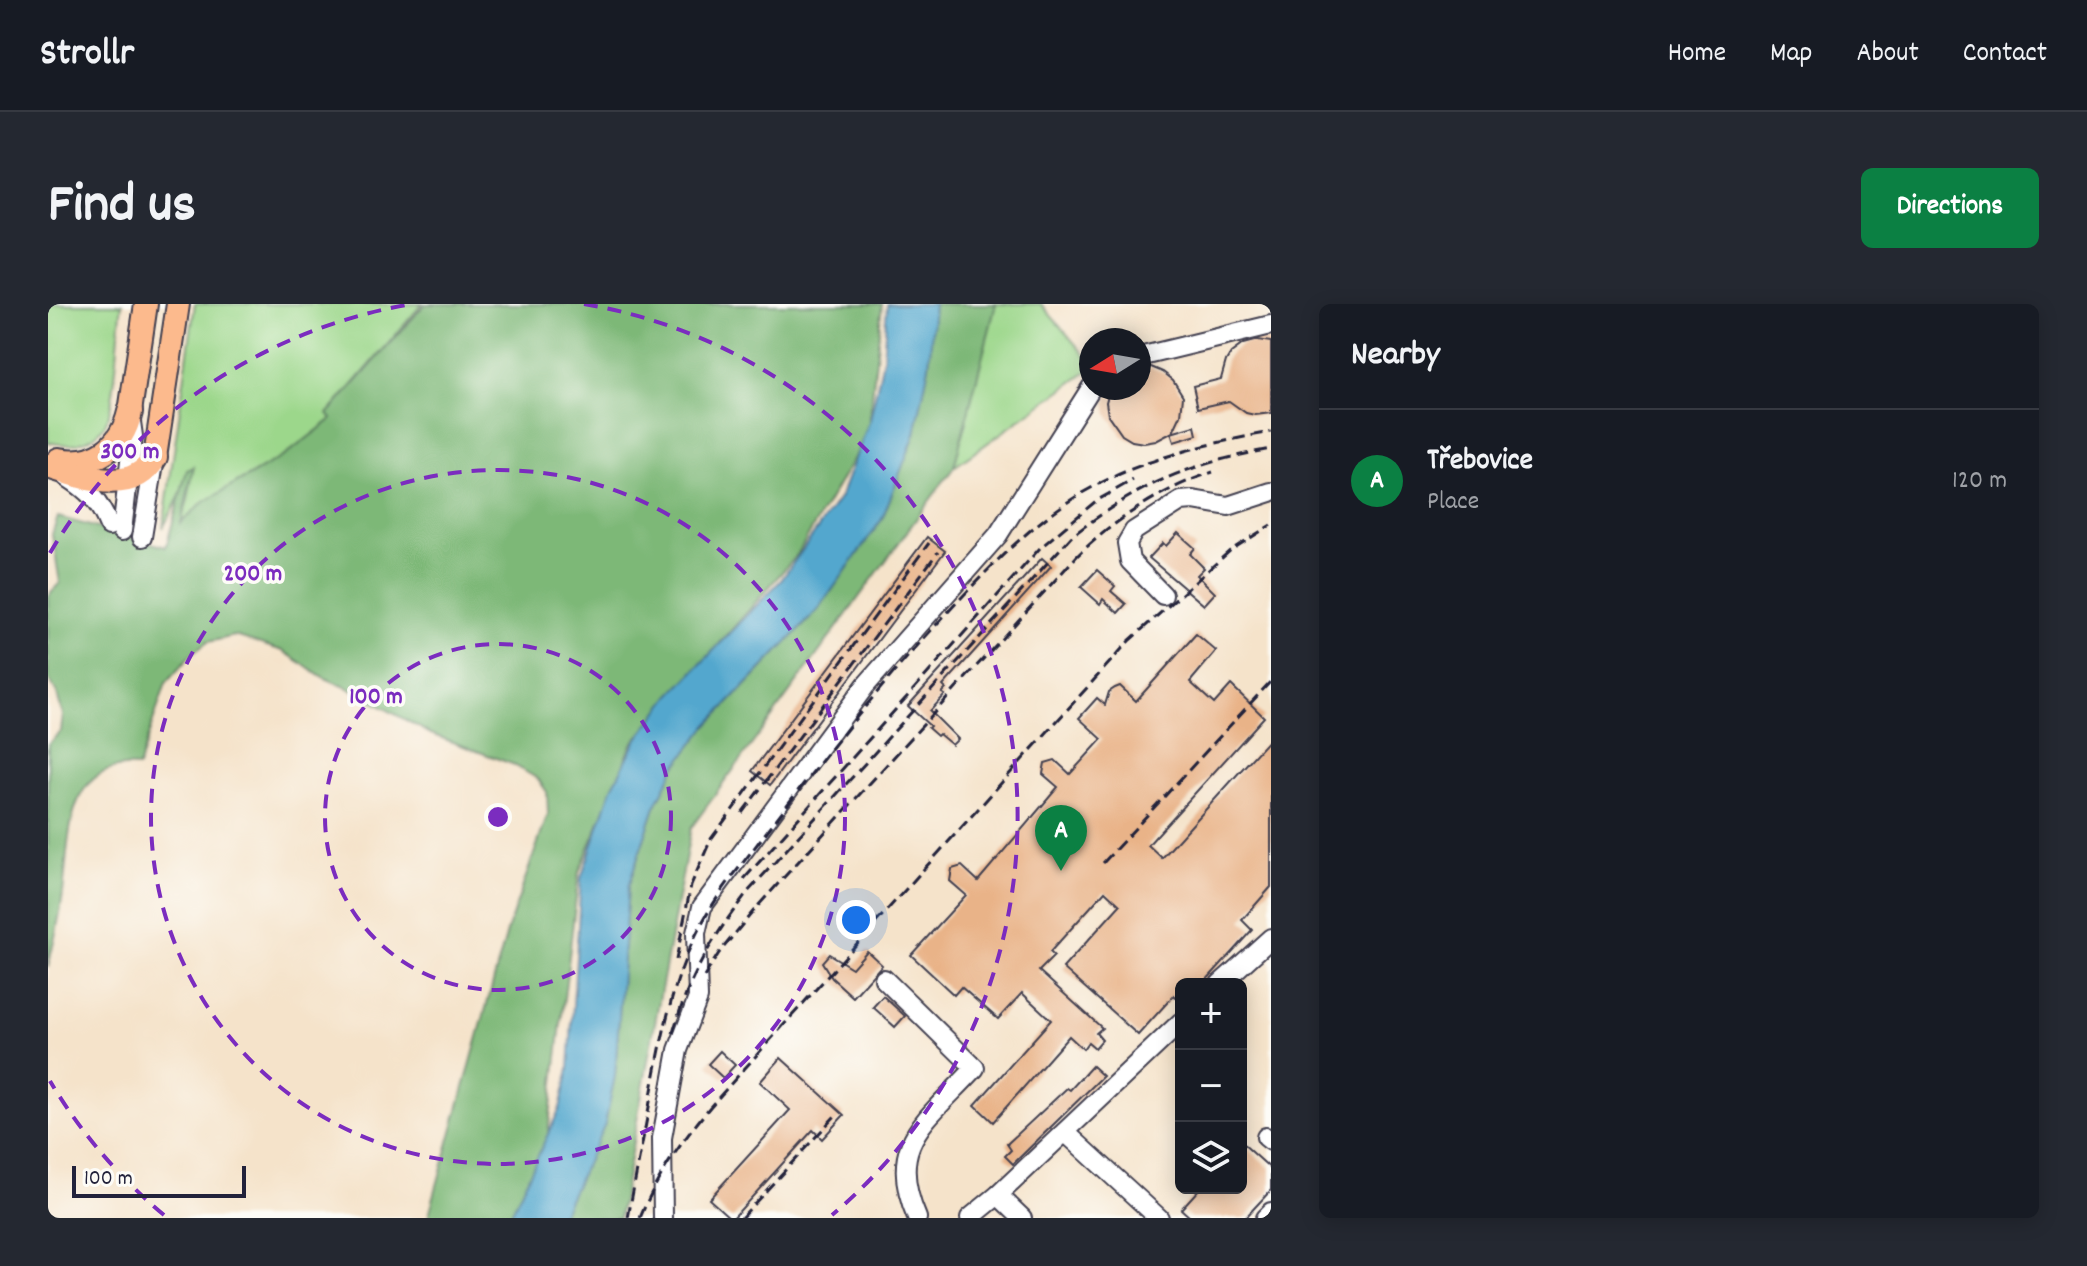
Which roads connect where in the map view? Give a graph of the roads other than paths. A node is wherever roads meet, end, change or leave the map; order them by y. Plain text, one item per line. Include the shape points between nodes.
1 (146, 304) edge
2 (178, 304) edge
3 (1271, 325) edge
4 (1151, 354) edge
5 (1083, 400) edge
6 (130, 412) junction
7 (155, 457) junction
8 (50, 464) edge
9 (128, 481) junction
10 (1271, 492) edge
11 (142, 537) dead end
12 (1163, 595) dead end
13 (1271, 938) edge
14 (1227, 978) edge
15 (884, 979) dead end
16 (1175, 1028) edge
17 (1065, 1132) junction
18 (998, 1195) junction
19 (1271, 1212) edge
20 (663, 1218) edge
21 (917, 1218) edge
22 (970, 1218) edge
23 (1022, 1218) edge
24 (1159, 1218) edge
25 (1265, 1218) edge

1 - 6 main road
2 - 7 main road
3 - 4 lane
5 - 20 lane via 998,535 866,685 702,907 696,933 697,1002 676,1058 662,1138
6 - 8 highway via 120,438 100,455
6 - 9 lane
7 - 9 highway via 149,469
7 - 11 lane
8 - 9 highway via 113,482
8 - 9 lane via 91,495 115,528
10 - 12 lane via 1234,506 1181,501 1134,531 1127,543 1130,561
13 - 14 lane
15 - 21 lane via 975,1068 907,1150 904,1182
16 - 17 lane
17 - 18 lane
17 - 24 lane
18 - 22 lane
18 - 23 lane
19 - 25 lane

